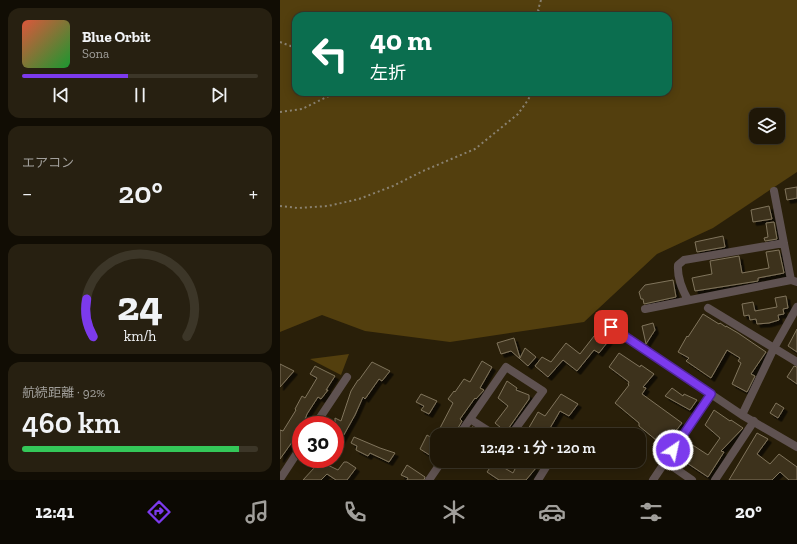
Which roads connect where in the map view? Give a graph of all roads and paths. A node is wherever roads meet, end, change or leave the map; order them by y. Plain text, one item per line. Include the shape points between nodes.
1 (541, 0) edge
2 (539, 12) edge
3 (280, 42) edge
4 (292, 46) edge
5 (329, 96) edge
6 (530, 96) edge
7 (280, 112) edge
8 (774, 191) dead end
9 (280, 206) edge
10 (784, 243) junction
11 (794, 281) edge
12 (688, 300) junction
13 (797, 307) edge
14 (708, 308) dead end
15 (645, 309) dead end
16 (611, 327) dead end
17 (774, 348) junction
18 (797, 362) edge
19 (347, 377) dead end
20 (711, 394) junction
21 (742, 414) junction
22 (321, 416) edge
23 (470, 419) junction
24 (754, 421) junction
25 (464, 428) edge
26 (484, 428) edge
27 (515, 428) edge
28 (797, 447) edge
29 (292, 461) edge
30 (666, 462) junction
31 (437, 468) edge
32 (546, 468) edge
33 (280, 479) edge
34 (429, 480) edge
35 (538, 480) edge
36 (653, 480) edge
37 (692, 480) edge
38 (715, 480) edge

1 - 2 path
3 - 4 path
5 - 7 path via 302,109
6 - 9 path via 518,114 475,149 393,186 359,199 328,206
8 - 10 street
10 - 11 street
10 - 12 street via 684,260 678,265 677,272
11 - 12 street
12 - 15 street
13 - 17 street
14 - 17 street
16 - 20 street
17 - 18 street
17 - 21 street
19 - 22 street
20 - 21 street
20 - 30 street
21 - 24 street
23 - 25 street
23 - 26 street
23 - 27 street via 506,367 542,391
24 - 28 street
24 - 38 street
29 - 33 street
30 - 36 street
30 - 37 street
31 - 34 street
32 - 35 street

